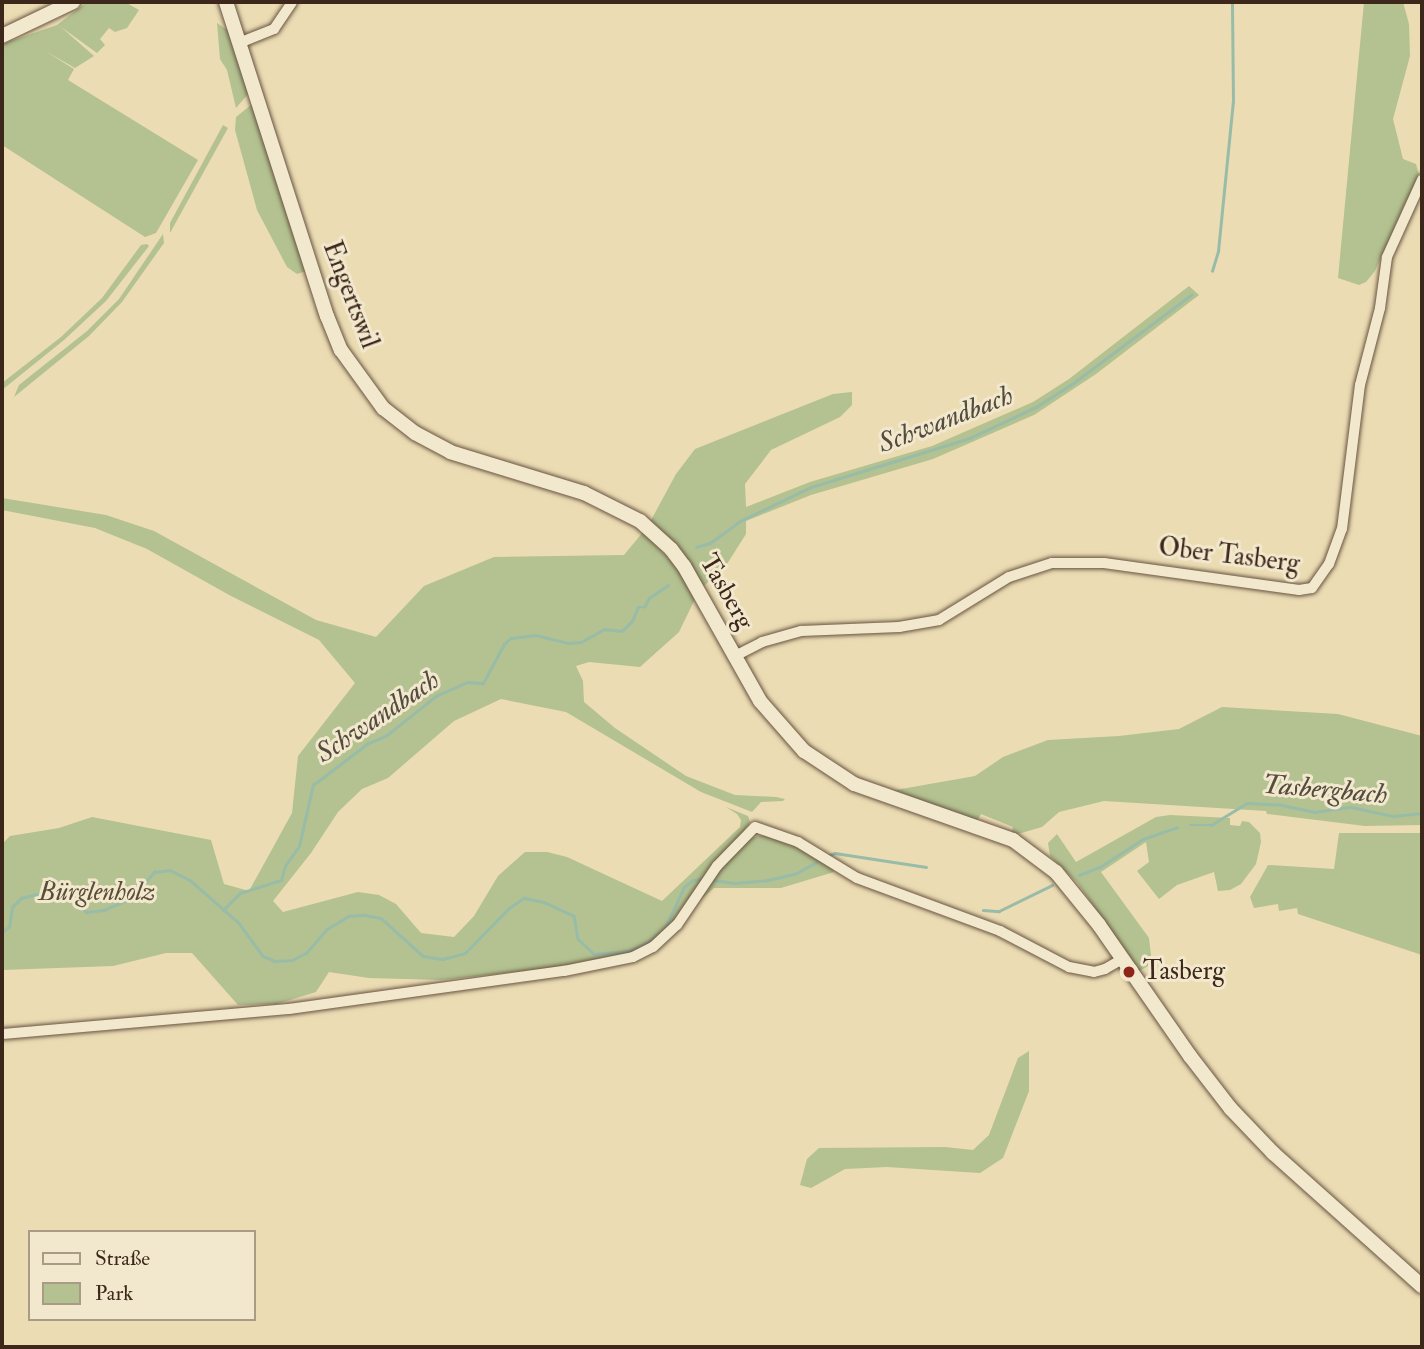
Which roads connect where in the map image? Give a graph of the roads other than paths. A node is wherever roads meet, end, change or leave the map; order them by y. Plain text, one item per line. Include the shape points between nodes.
1 (74, 2) edge
2 (226, 2) edge
3 (292, 2) edge
4 (2, 36) edge
5 (239, 43) junction
6 (1422, 180) edge
7 (671, 549) joint
8 (735, 656) junction
9 (1122, 959) junction
10 (2, 1034) edge
11 (1422, 1286) edge

1 - 4 main road
2 - 5 main road, Engertswil
3 - 5 street via 274,29
5 - 7 main road, Engertswil via 327,316 341,350 383,408 450,452 584,493 616,508 640,521
6 - 8 street, Ober Tasberg via 1387,257 1360,385 1342,529 1329,564 1312,588 1299,590 1104,563 1052,563 1009,576 939,620 899,627 801,631 762,642
7 - 8 main road, Tasberg via 700,590
8 - 9 main road, Tasberg via 774,720 814,760 854,784 991,832 1030,851 1074,891
9 - 10 street via 1094,972 1069,967 1000,932 867,881 754,822 677,925 634,957 289,1009
9 - 11 main road, Tasberg via 1189,1056 1248,1128

